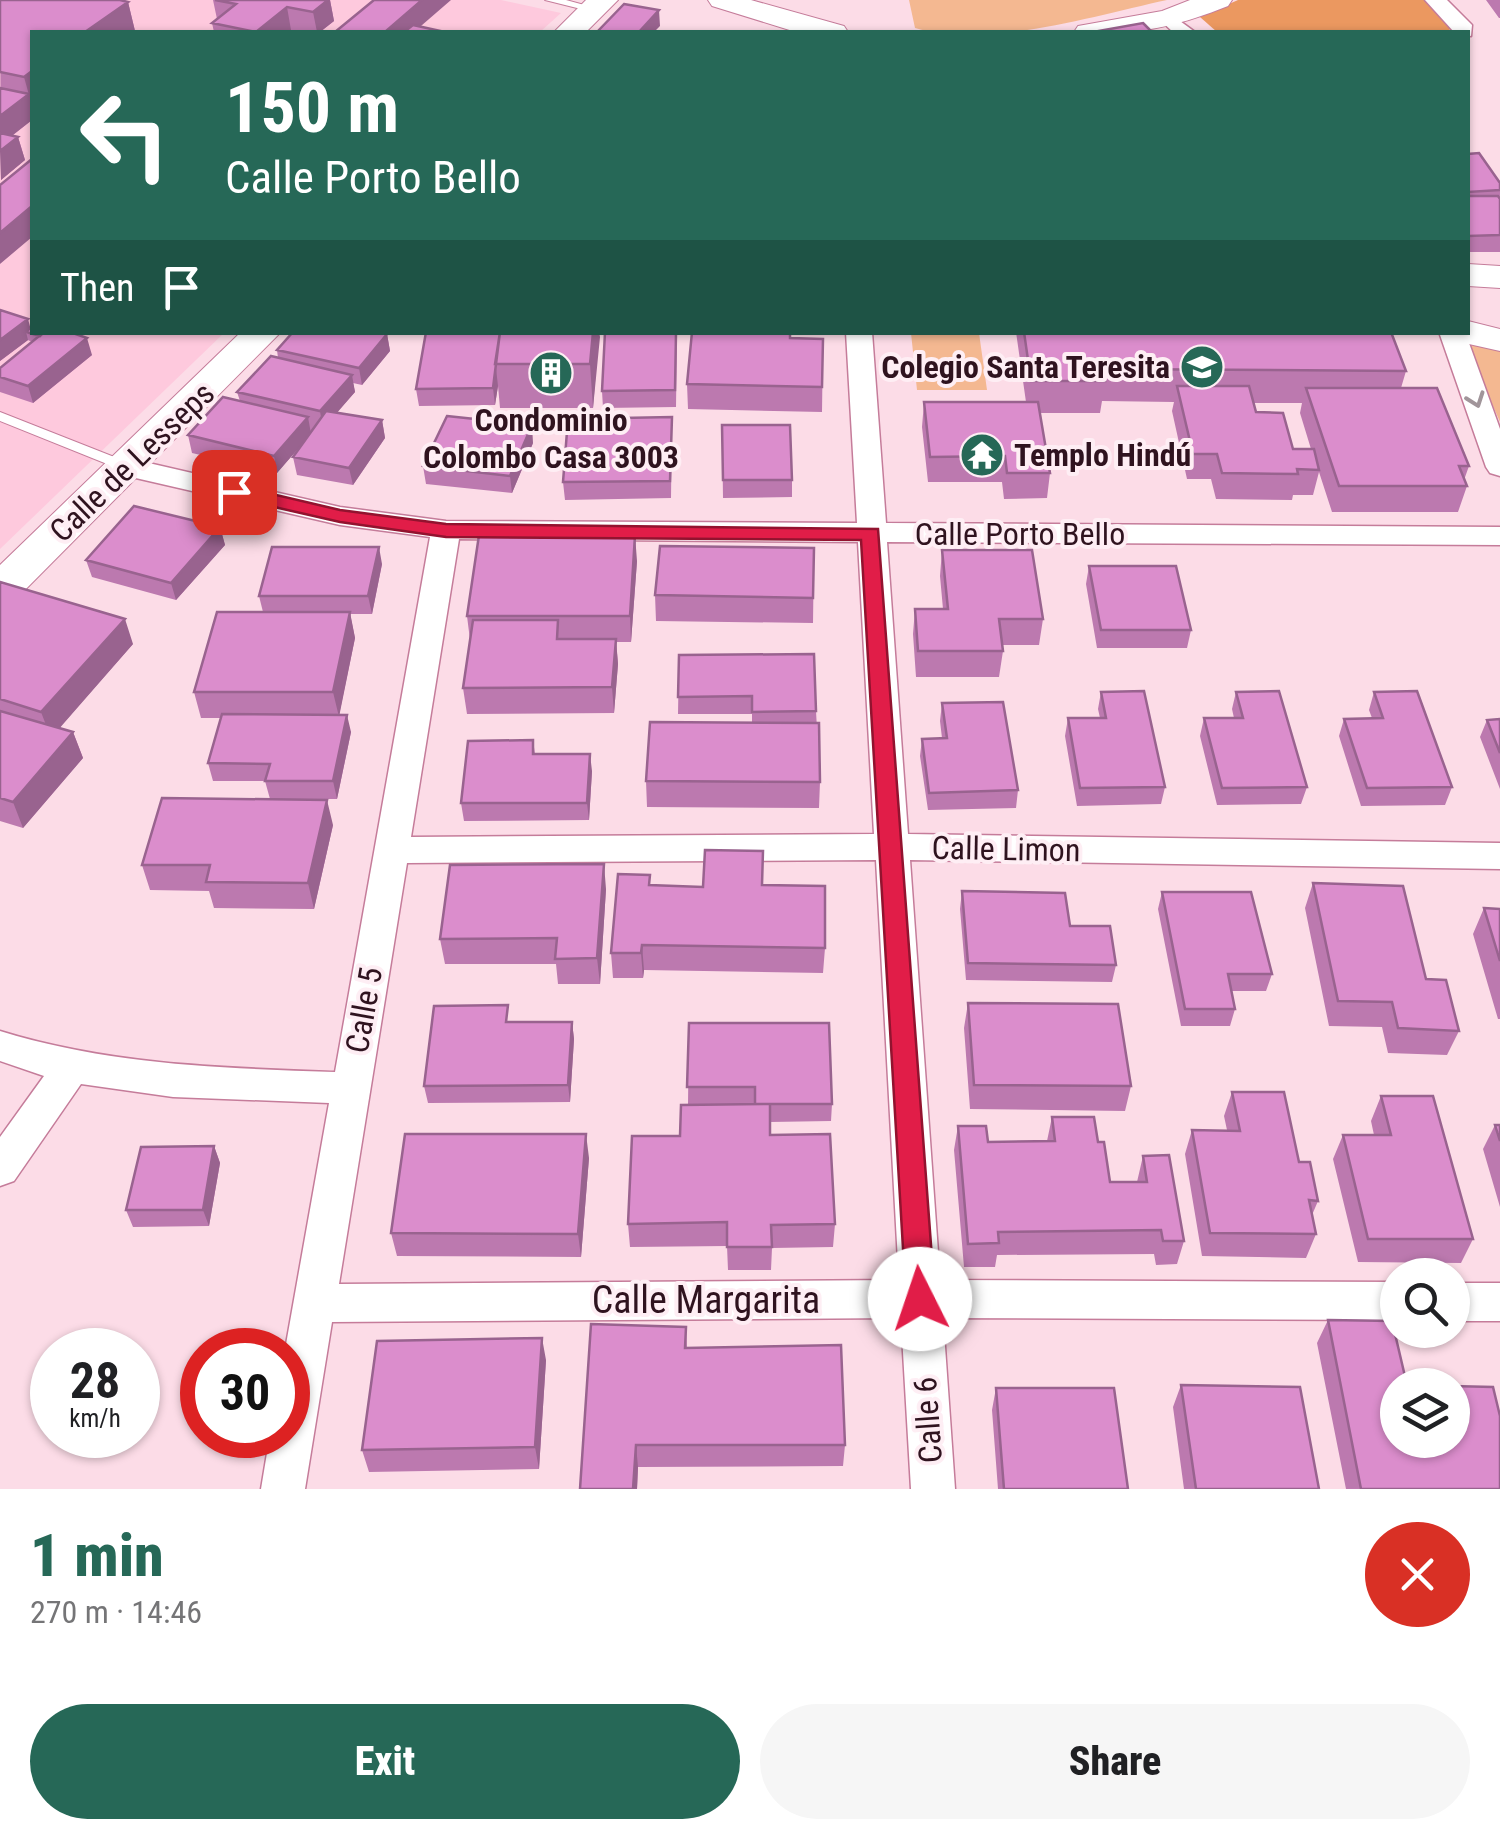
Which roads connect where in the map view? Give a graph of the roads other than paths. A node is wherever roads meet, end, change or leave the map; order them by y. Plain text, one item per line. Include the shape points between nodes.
1 (550, 0) edge
2 (723, 0) edge
3 (1217, 0) edge
4 (1435, 0) edge
5 (598, 4) edge
6 (1177, 26) edge
7 (571, 30) edge
8 (826, 30) edge
9 (1118, 30) edge
10 (1463, 30) edge
11 (1470, 274) edge
12 (1500, 277) edge
13 (1470, 333) edge
14 (260, 335) edge
15 (858, 335) edge
16 (1453, 335) edge
17 (1500, 340) edge
18 (0, 416) edge
19 (126, 467) junction
20 (1500, 468) edge
21 (446, 530) junction
22 (871, 534) junction
23 (1500, 536) edge
24 (0, 590) edge
25 (892, 847) junction
26 (391, 850) junction
27 (1500, 856) edge
28 (0, 1046) edge
29 (70, 1069) junction
30 (351, 1088) junction
31 (0, 1169) edge
32 (920, 1299) junction
33 (1380, 1301) edge
34 (1470, 1302) edge
35 (1500, 1302) edge
36 (315, 1303) junction
37 (284, 1489) edge
38 (932, 1489) edge

1 - 5 lane
2 - 8 main road
3 - 6 main road
4 - 10 street
5 - 7 main road
6 - 9 main road
11 - 12 main road
13 - 17 main road
14 - 19 main road, Calle de Lesseps
15 - 22 street, Calle 6
16 -> 20 street
18 - 19 lane
19 - 21 street, Calle Porto Bello via 340,516
19 - 24 main road, Calle de Lesseps
21 - 22 street, Calle Porto Bello
21 - 26 street, Calle 5
22 - 23 street, Calle Porto Bello
22 - 25 street, Calle 6
25 - 26 street, Calle Limon
25 - 27 street, Calle Limon
25 - 32 street, Calle 6
26 - 30 street, Calle 5
28 - 29 street
29 - 30 street via 146,1080
29 - 31 street
30 - 36 street, Calle 5
32 - 33 street, Calle Margarita
32 - 36 street, Calle Margarita
32 - 38 street, Calle 6
34 - 35 street
36 - 37 street, Calle 5

